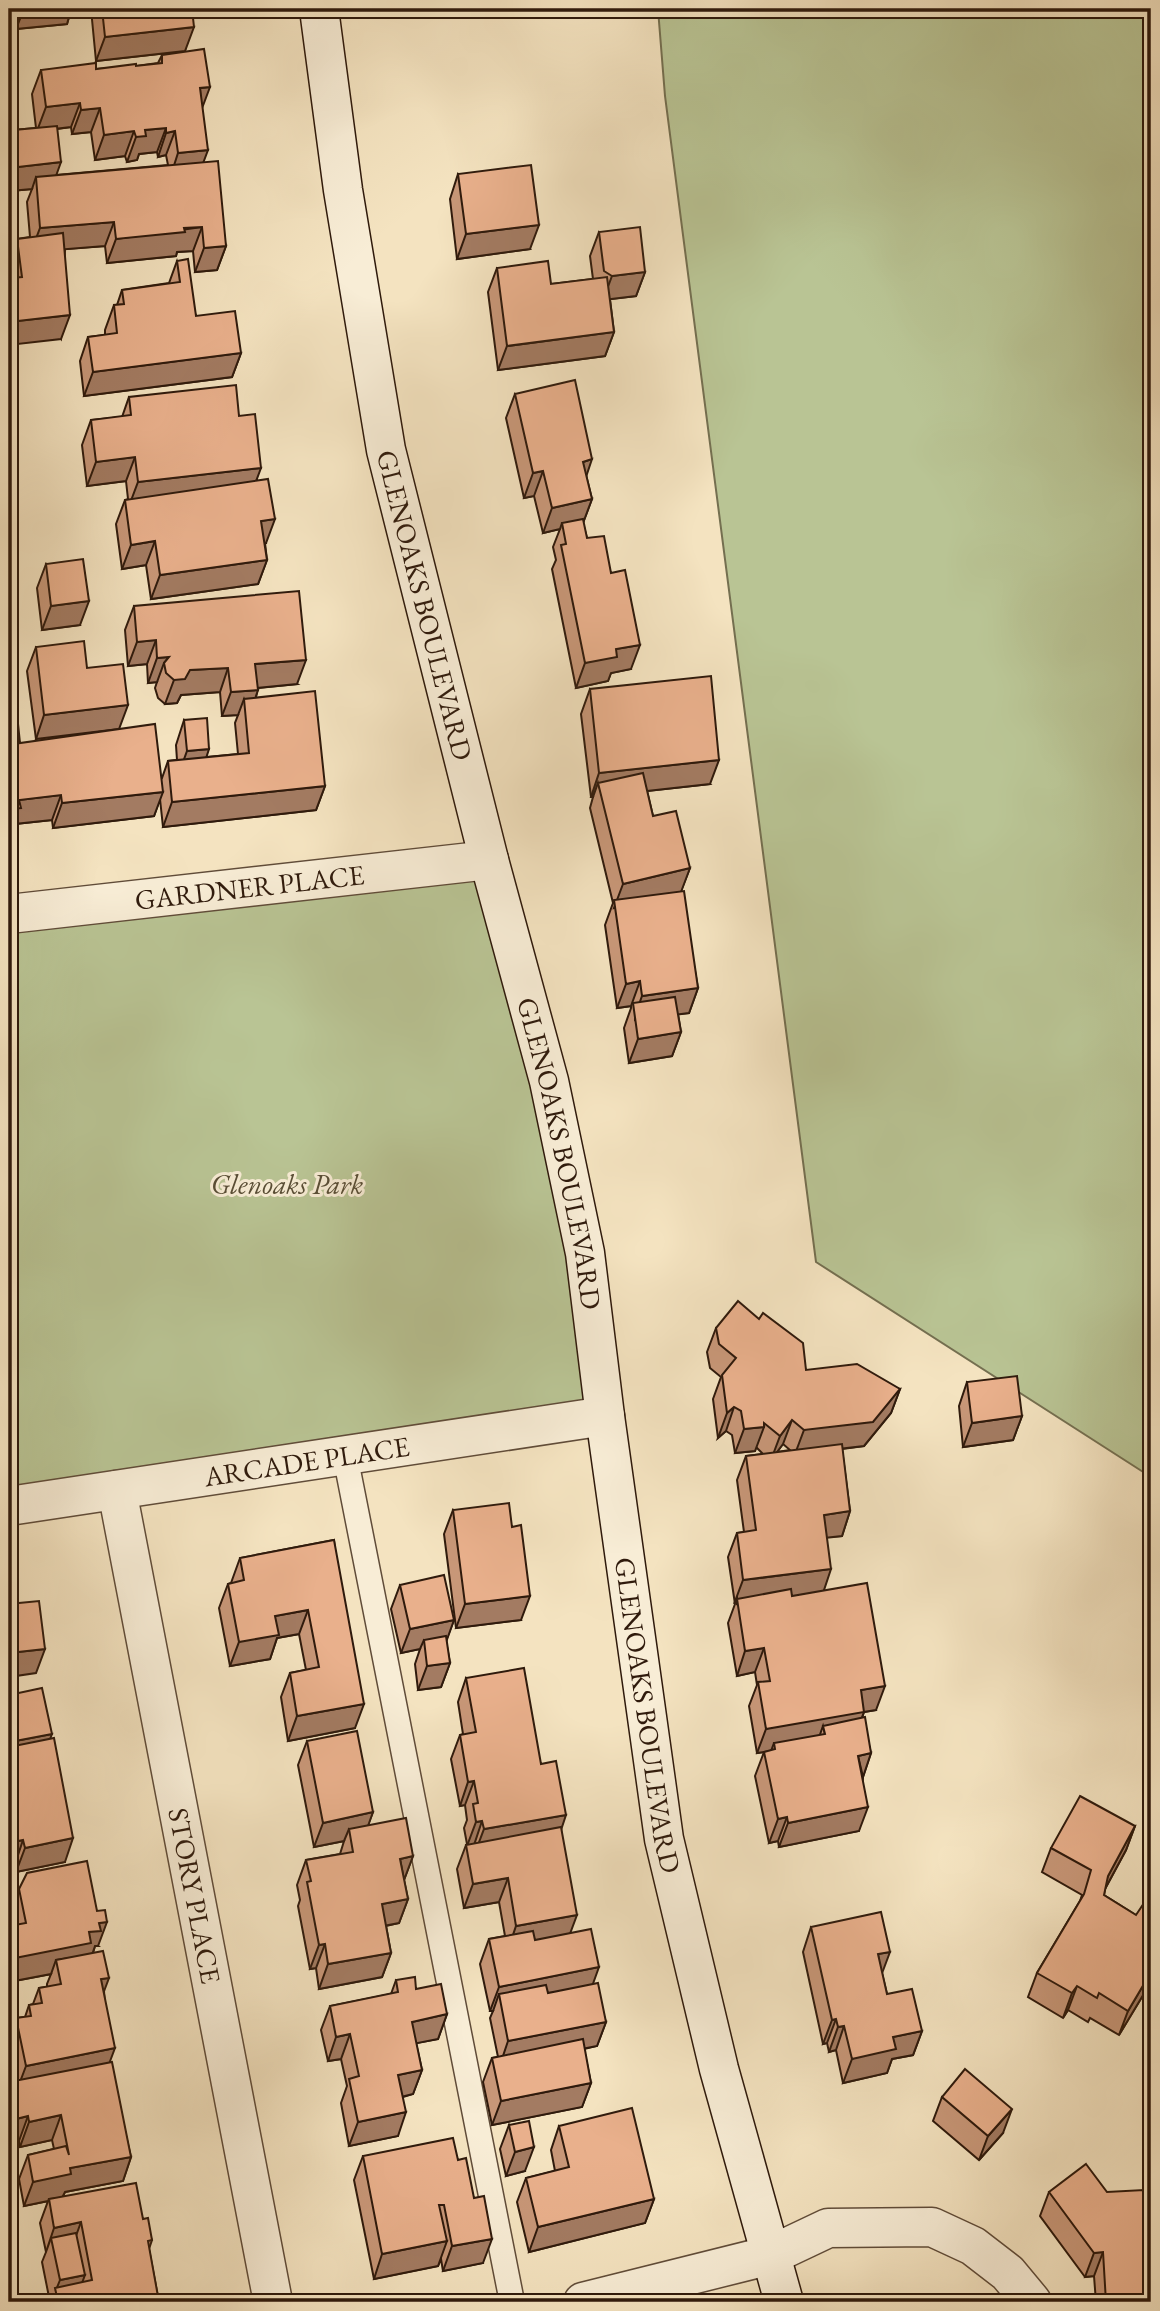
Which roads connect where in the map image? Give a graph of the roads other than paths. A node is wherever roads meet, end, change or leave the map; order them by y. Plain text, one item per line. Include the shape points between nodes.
1 (319, 9) edge
2 (489, 860) junction
3 (9, 914) edge
4 (605, 1416) junction
5 (345, 1455) junction
6 (117, 1490) junction
7 (9, 1506) edge
8 (771, 2255) junction
9 (273, 2302) edge
10 (512, 2302) edge
11 (583, 2302) edge
12 (784, 2302) edge
13 (1032, 2302) edge

1 - 2 street, GLENOAKS BOULEVARD via 386,450
2 - 3 street, GARDNER PLACE
2 - 4 street, GLENOAKS BOULEVARD via 552,1094 585,1254
4 - 5 street, ARCADE PLACE
4 - 8 street, GLENOAKS BOULEVARD via 664,1839 719,2069
5 - 6 street, ARCADE PLACE
5 - 10 lane
6 - 7 street, ARCADE PLACE
6 - 9 street, STORY PLACE
8 - 11 street
8 - 12 street, GLENOAKS BOULEVARD
8 - 13 street via 828,2228 932,2227 973,2246 1008,2273

